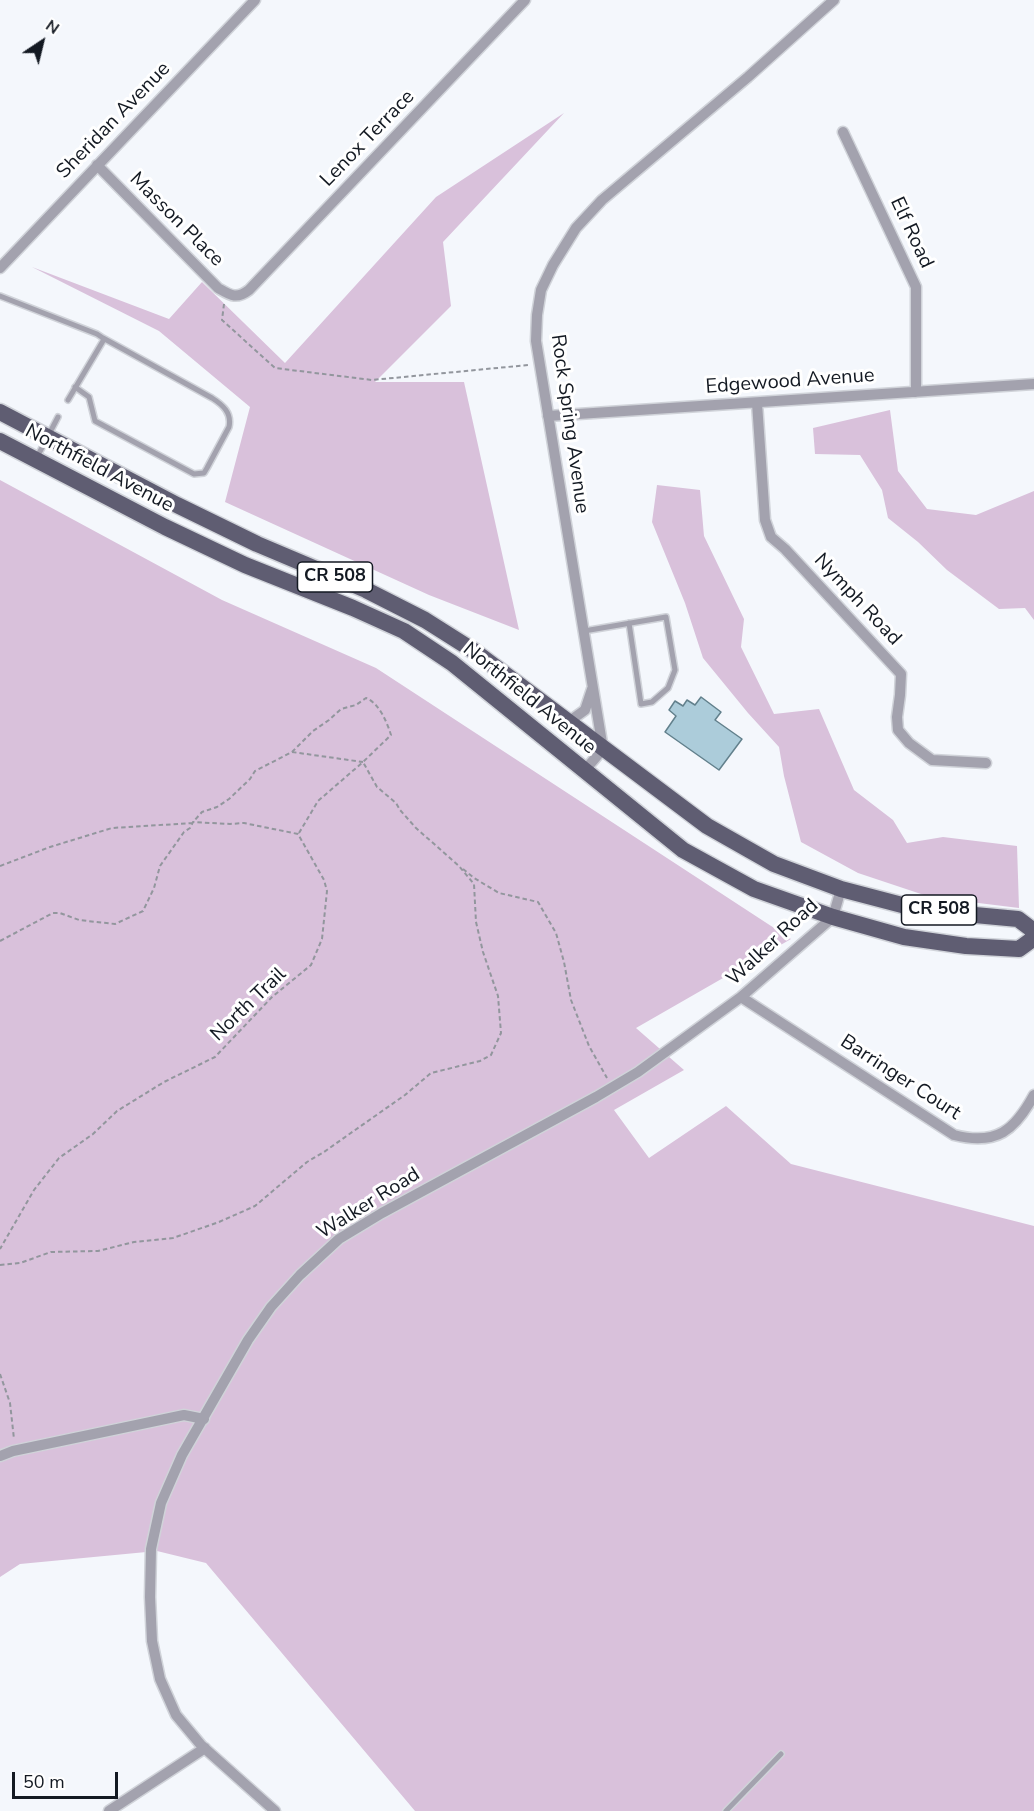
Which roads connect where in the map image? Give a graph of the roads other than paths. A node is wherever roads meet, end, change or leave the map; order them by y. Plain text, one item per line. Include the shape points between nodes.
1 (255, 0) edge
2 (525, 0) edge
3 (834, 0) edge
4 (843, 132) dead end
5 (97, 165) junction
6 (0, 268) edge
7 (230, 294) joint
8 (0, 296) edge
9 (103, 338) junction
10 (1034, 384) edge
11 (75, 387) junction
12 (916, 392) junction
13 (68, 400) dead end
14 (757, 403) junction
15 (0, 412) edge
16 (58, 417) dead end
17 (548, 417) junction
18 (47, 438) junction
19 (0, 441) edge
20 (36, 460) junction
21 (629, 623) junction
22 (583, 631) junction
23 (592, 689) junction
24 (567, 723) junction
25 (603, 749) junction
26 (986, 763) dead end
27 (585, 770) junction
28 (842, 888) junction
29 (832, 917) junction
30 (1034, 931) edge
31 (1034, 939) edge
32 (741, 997) junction
33 (1034, 1095) edge
34 (204, 1419) junction
35 (0, 1456) edge
36 (205, 1748) junction
37 (781, 1754) dead end
38 (109, 1811) edge
39 (275, 1811) edge
40 (726, 1811) edge

1 - 5 street, Sheridan Avenue
2 - 7 street, Lenox Terrace via 249,290 242,296
3 - 17 street, Rock Spring Avenue via 602,201 576,228 541,290 537,315 536,341
4 - 12 street, Elf Road via 916,287
5 - 6 street, Sheridan Avenue
5 - 7 street, Masson Place via 218,288
8 - 9 lane
9 - 11 lane
9 - 11 lane via 225,408 229,427 207,468 194,474 95,421 90,397
10 - 12 street, Edgewood Avenue
11 - 13 lane
12 - 14 street, Edgewood Avenue
14 - 17 street, Edgewood Avenue
14 - 26 street, Nymph Road via 765,520 771,537 901,674 898,730 909,743 932,759
15 - 18 main road, Northfield Avenue / CR 508
16 - 18 lane
17 - 22 street, Rock Spring Avenue
18 - 20 lane
18 - 24 main road, Northfield Avenue / CR 508 via 227,530 425,620 474,651
19 - 20 main road, Northfield Avenue / CR 508
20 - 27 main road, Northfield Avenue / CR 508 via 245,565 404,631 452,663
21 - 21 lane via 666,616 675,670 668,688 651,702 641,704
21 - 22 lane
22 - 23 street, Rock Spring Avenue
23 - 24 street via 585,710
23 - 25 street, Rock Spring Avenue
24 - 25 main road, Northfield Avenue / CR 508
25 - 27 street
25 - 28 main road, Northfield Avenue / CR 508 via 707,826 774,864
27 - 29 main road, Northfield Avenue / CR 508 via 683,850 754,889
28 - 29 street, Walker Road
28 - 30 main road, Northfield Avenue / CR 508 via 902,905 1018,919
29 - 31 main road, Northfield Avenue / CR 508 via 904,937 966,946 1019,949
29 - 32 street, Walker Road
32 - 33 street, Barringer Court via 954,1136 977,1138 1002,1133 1023,1115
32 - 34 street, Walker Road via 604,1092 339,1239 271,1307
34 - 35 street via 184,1415
34 - 36 street, Walker Road via 182,1455 161,1503 151,1549 150,1597 152,1641 160,1679 176,1714
36 - 38 street
36 - 39 street, Walker Road
37 - 40 lane

